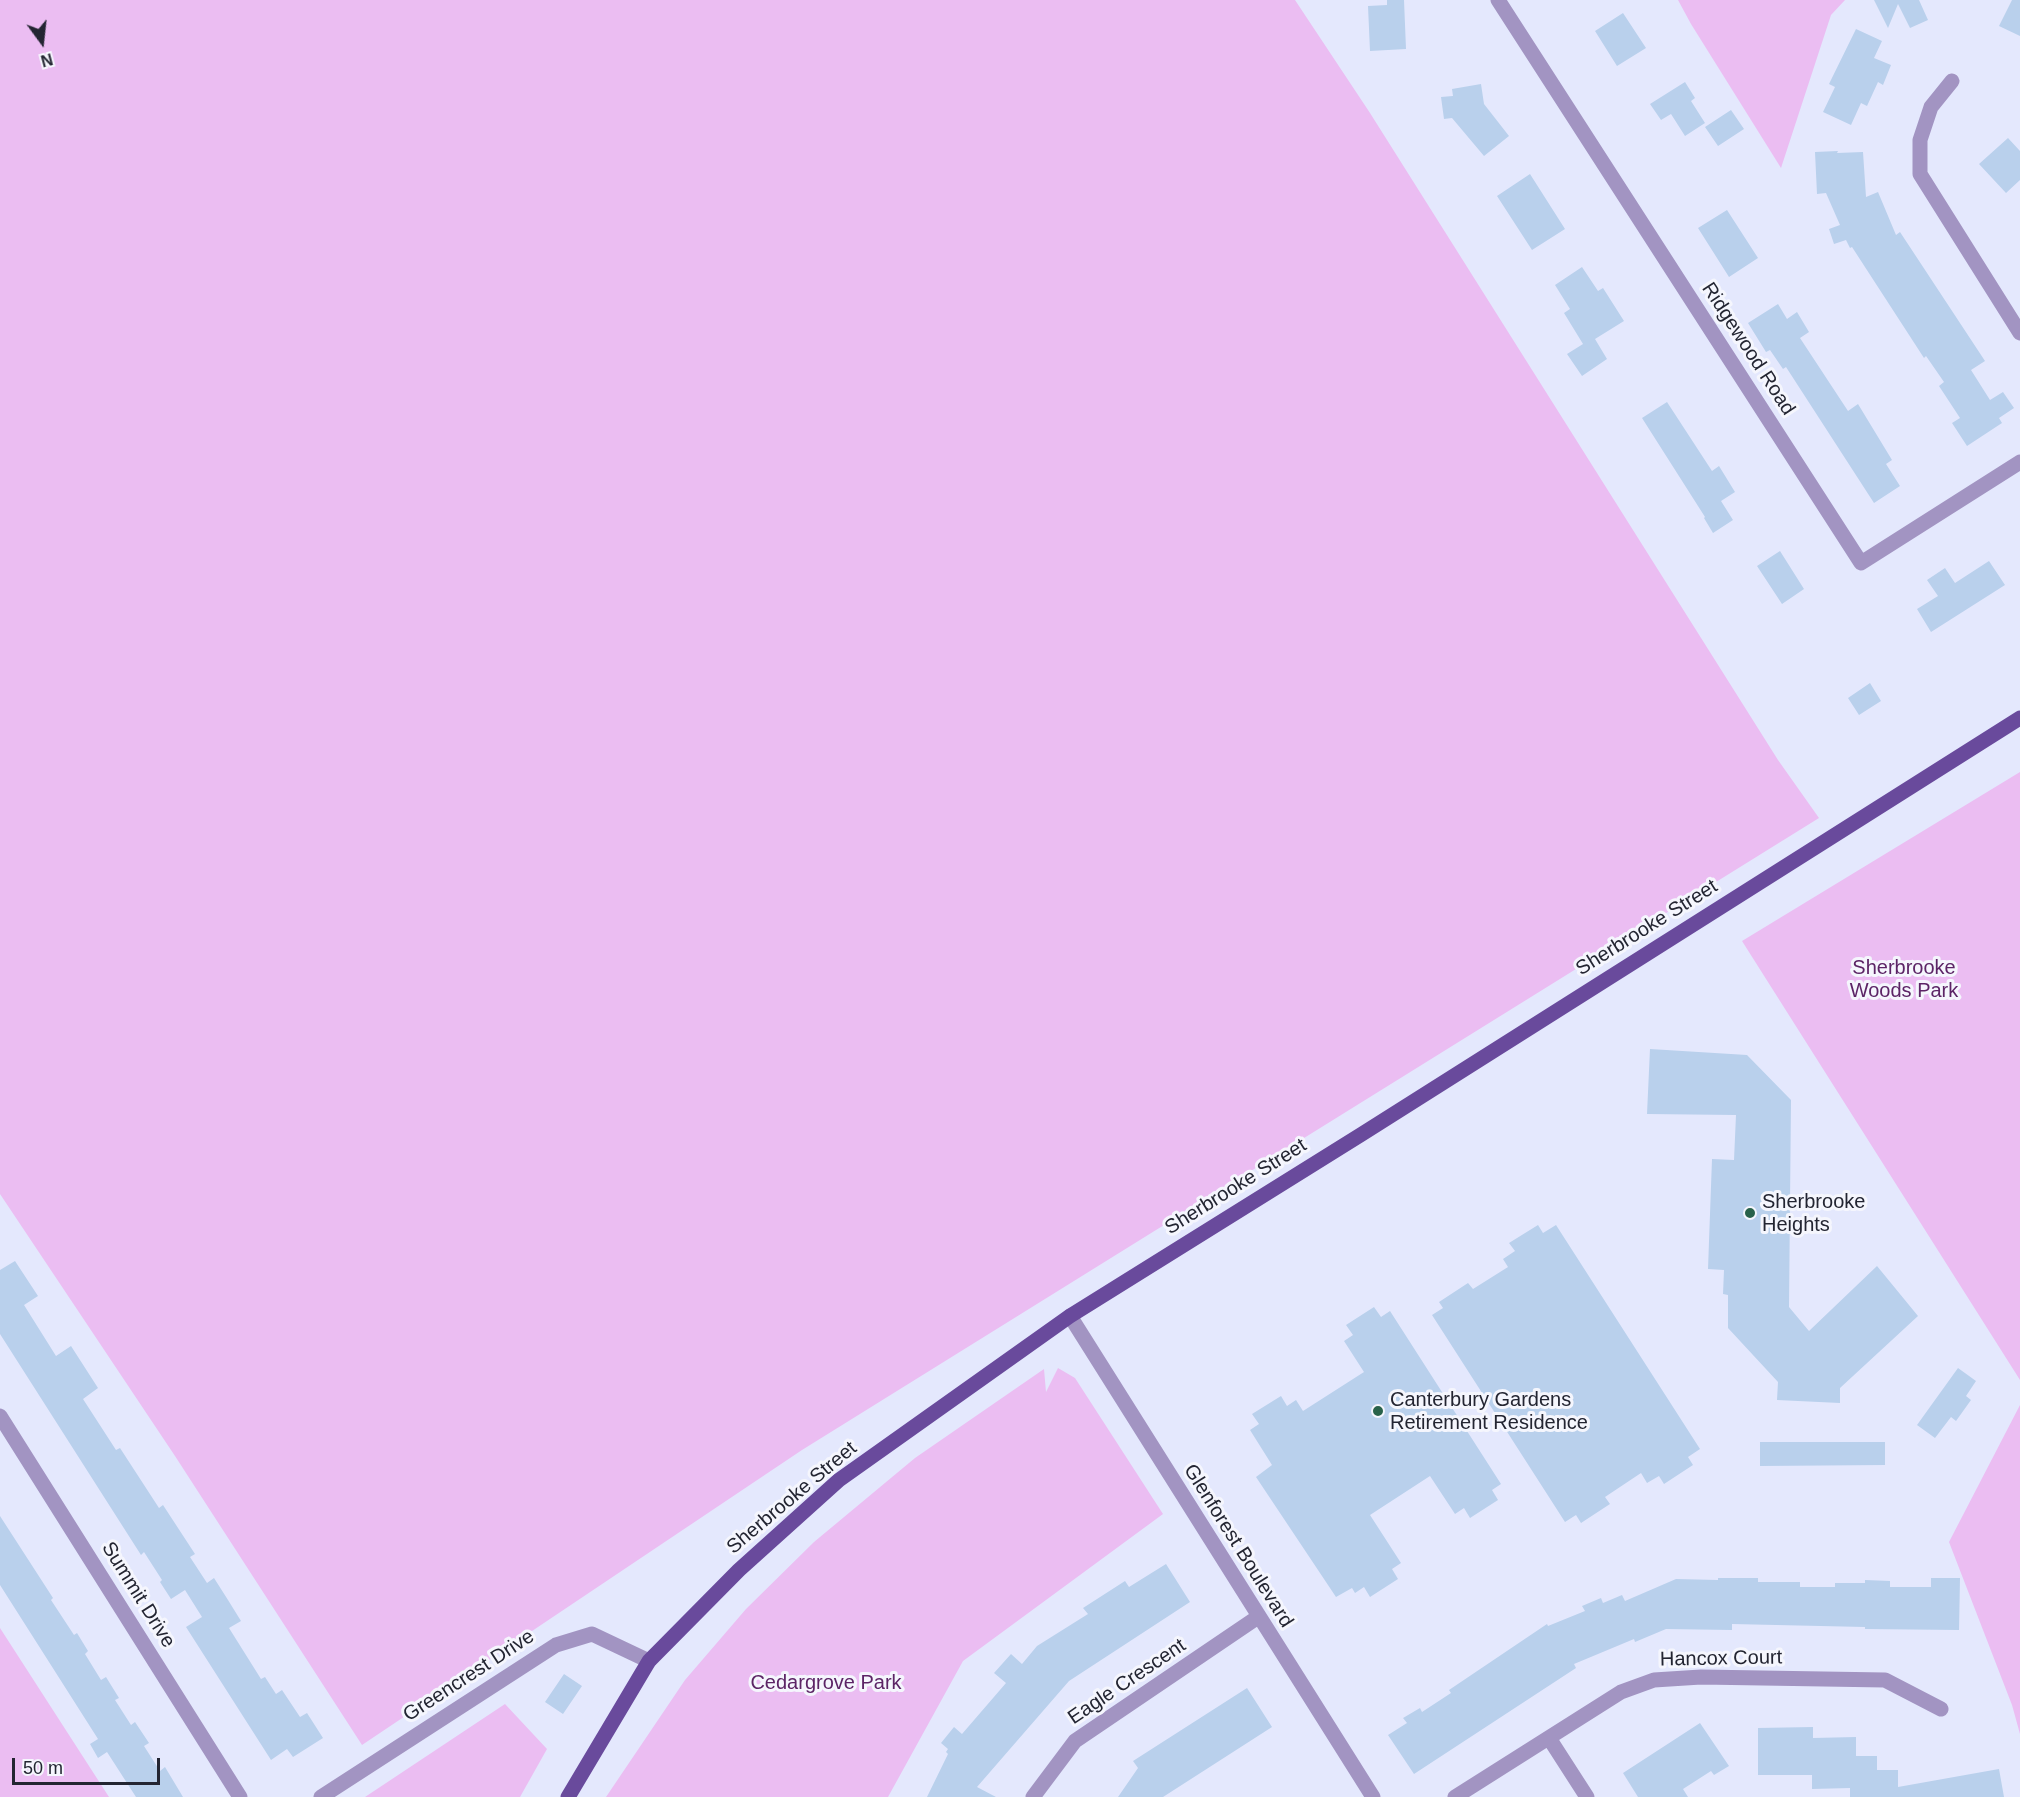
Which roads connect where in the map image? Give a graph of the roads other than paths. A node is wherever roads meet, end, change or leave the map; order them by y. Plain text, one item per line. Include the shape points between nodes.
1 (1498, 0) edge
2 (1952, 81) dead end
3 (2020, 333) edge
4 (2020, 462) edge
5 (2020, 718) edge
6 (1070, 1316) junction
7 (0, 1416) edge
8 (1258, 1617) junction
9 (649, 1661) junction
10 (1941, 1708) dead end
11 (1549, 1738) junction
12 (240, 1797) edge
13 (321, 1797) edge
14 (568, 1797) edge
15 (1033, 1797) edge
16 (1373, 1797) edge
17 (1455, 1797) edge
18 (1587, 1797) edge

1 - 4 street, Ridgewood Road via 1861,563
2 - 3 street via 1931,107 1920,140 1920,174
5 - 6 main road, Sherbrooke Street
6 - 8 street, Glenforest Boulevard
6 - 9 main road, Sherbrooke Street via 839,1480 739,1570
7 - 12 street, Summit Drive
8 - 15 street, Eagle Crescent via 1075,1741
8 - 16 street, Glenforest Boulevard
9 - 13 street, Greencrest Drive via 592,1634 556,1645
9 - 14 main road, Sherbrooke Street
10 - 11 street, Hancox Court via 1885,1680 1654,1680 1621,1692
11 - 17 street, Hancox Court
11 - 18 street

